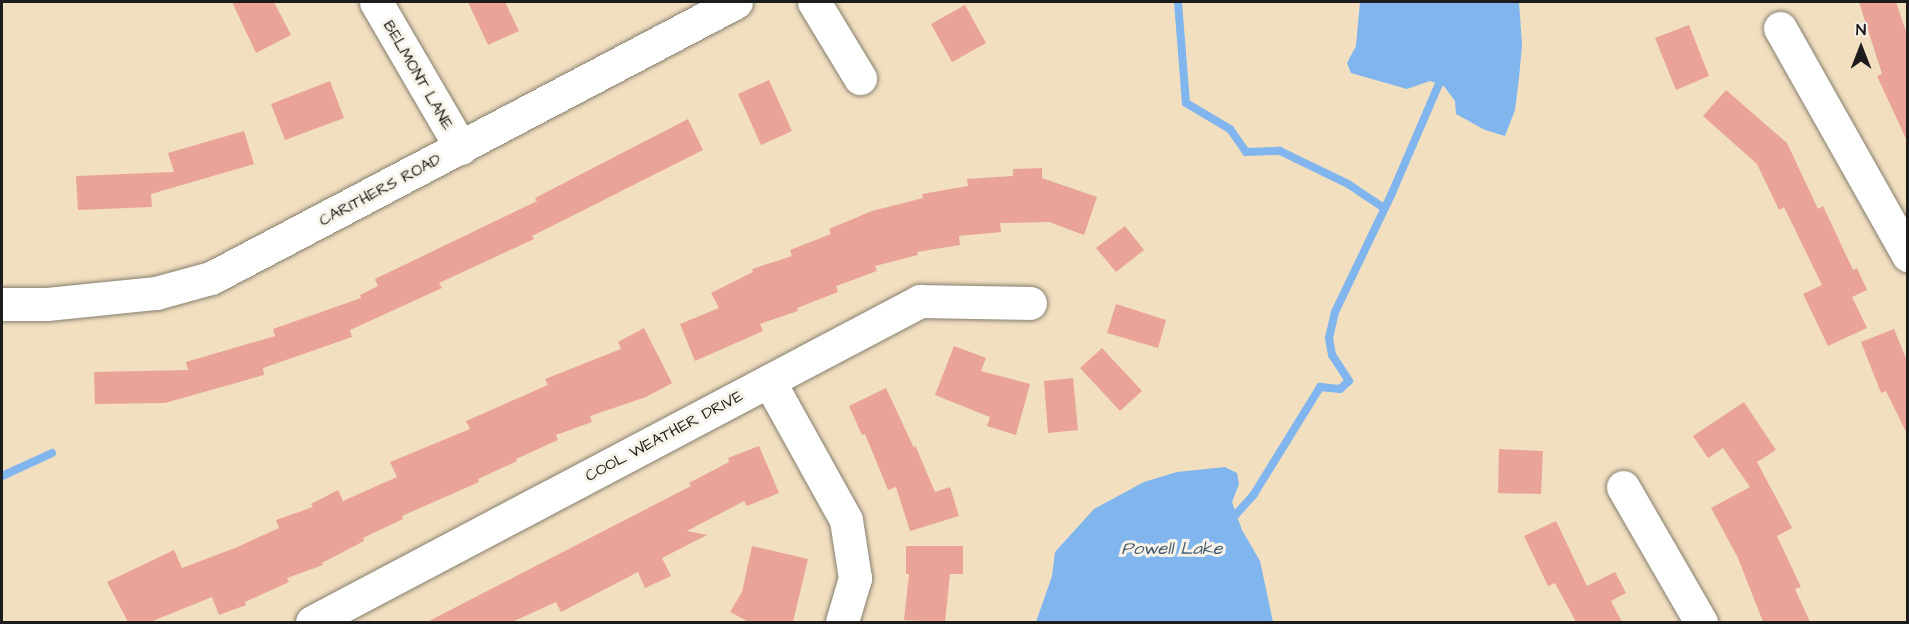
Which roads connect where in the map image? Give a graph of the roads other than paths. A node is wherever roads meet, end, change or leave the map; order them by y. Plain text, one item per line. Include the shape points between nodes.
1 (376, 2) edge
2 (736, 2) edge
3 (814, 2) edge
4 (1780, 28) dead end
5 (860, 78) dead end
6 (461, 148) junction
7 (1908, 255) edge
8 (1030, 303) dead end
9 (2, 304) edge
10 (769, 381) junction
11 (1623, 487) dead end
12 (312, 622) edge
13 (842, 622) edge
14 (1701, 622) edge

1 - 6 street, BELMONT LANE
2 - 6 street, CARITHERS ROAD
3 - 5 street
4 - 7 street
6 - 9 street, CARITHERS ROAD via 211,278 156,293 47,304
8 - 10 street, COOL WEATHER DRIVE via 920,301
10 - 12 street, COOL WEATHER DRIVE
10 - 13 street via 846,520 855,578
11 - 14 street

